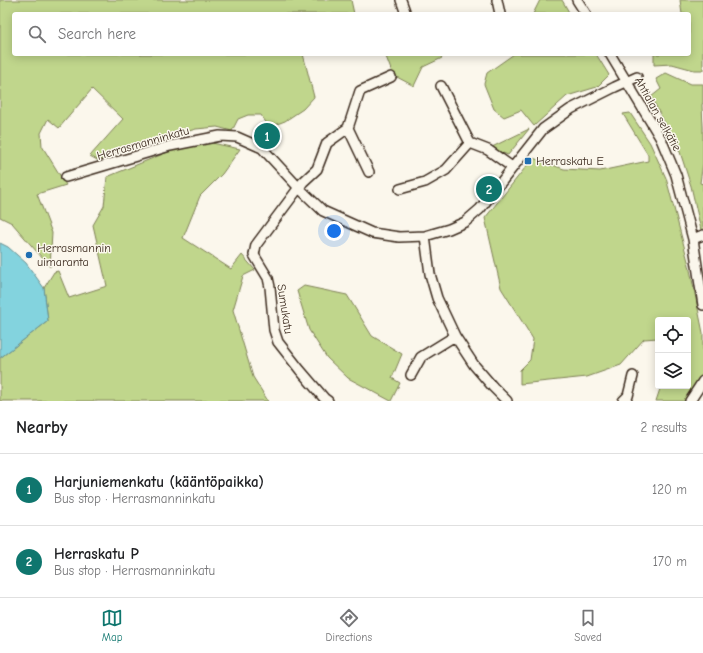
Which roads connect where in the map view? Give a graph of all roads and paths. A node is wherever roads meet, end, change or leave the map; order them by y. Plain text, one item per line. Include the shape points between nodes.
1 (401, 0) edge
2 (497, 0) edge
3 (577, 0) edge
4 (405, 12) edge
5 (500, 12) edge
6 (585, 12) edge
7 (611, 56) edge
8 (391, 77) dead end
9 (637, 77) dead end
10 (626, 82) junction
11 (441, 86) dead end
12 (348, 128) junction
13 (470, 143) junction
14 (512, 167) junction
15 (369, 172) dead end
16 (66, 177) dead end
17 (299, 188) junction
18 (400, 189) dead end
19 (703, 235) edge
20 (425, 236) junction
21 (693, 239) junction
22 (703, 305) edge
23 (455, 336) junction
24 (411, 375) dead end
25 (633, 376) dead end
26 (703, 381) edge
27 (328, 401) edge
28 (507, 401) edge
29 (623, 401) edge
30 (690, 401) edge

1 - 4 street
2 - 5 street
3 - 6 street
7 - 10 street, Ahtialan selkätie
8 - 12 street via 360,91
9 - 10 street, Herrasmanninkatu
10 - 14 street, Herrasmanninkatu via 571,110 543,129
10 - 21 street, Ahtialan selkätie via 664,146 676,175
11 - 13 street
12 - 15 street
12 - 17 street via 327,143 317,169
13 - 14 street via 488,150
13 - 18 street via 446,170 425,182
14 - 20 street, Herrasmanninkatu via 480,209 465,222
16 - 17 street, Herrasmanninkatu via 170,146 220,136 237,137 262,148
17 - 20 street, Herrasmanninkatu via 323,211 372,233 399,237
17 - 27 street, Sumukatu via 256,244 254,255 268,278 274,330 278,342
19 - 21 street
20 - 23 street via 430,274 437,298
21 - 22 street, Ahtialan selkätie
23 - 24 street via 420,358
23 - 28 street via 474,365
25 - 29 street via 628,396
26 - 30 street

